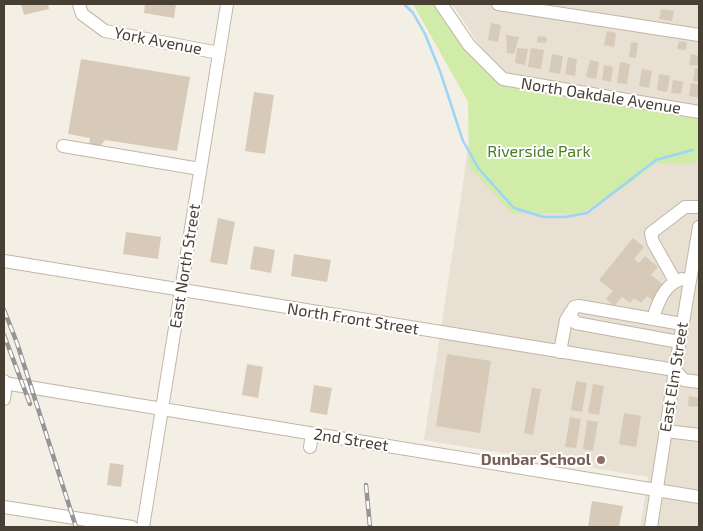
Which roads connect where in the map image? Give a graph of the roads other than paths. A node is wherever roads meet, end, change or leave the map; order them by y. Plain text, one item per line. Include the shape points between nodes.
1 (80, 4) edge
2 (227, 4) edge
3 (442, 4) edge
4 (498, 4) edge
5 (699, 35) edge
6 (219, 53) junction
7 (699, 112) edge
8 (63, 146) dead end
9 (200, 169) junction
10 (699, 207) edge
11 (699, 227) edge
12 (4, 261) edge
13 (694, 271) edge
14 (676, 281) junction
15 (182, 292) junction
16 (575, 314) junction
17 (654, 319) junction
18 (682, 324) junction
19 (679, 342) junction
20 (560, 352) junction
21 (674, 370) junction
22 (699, 382) edge
23 (4, 383) edge
24 (4, 400) edge
25 (162, 409) junction
26 (666, 431) junction
27 (312, 434) junction
28 (699, 435) edge
29 (310, 447) dead end
30 (657, 490) junction
31 (699, 497) edge
32 (4, 507) edge
33 (132, 527) edge
34 (143, 527) edge
35 (651, 527) edge

1 - 6 street, York Avenue via 82,14 105,31
2 - 6 street, East North Street
3 - 7 street, North Oakdale Avenue via 469,45 503,79
4 - 5 street
6 - 9 street, East North Street
8 - 9 street
9 - 15 street, East North Street
10 - 14 street via 685,206 651,233
11 - 13 street, East Elm Street
12 - 15 street, North Front Street
13 - 14 street
13 - 18 street, East Elm Street
14 - 17 street via 660,299
15 - 20 street, North Front Street
15 - 25 street, East North Street
16 - 17 street
16 - 19 street
16 - 20 street via 566,320
17 - 18 street
18 - 19 street, East Elm Street
19 - 21 street, East Elm Street
20 - 21 street, North Front Street
21 - 22 street, North Front Street via 684,380
21 - 26 street, East Elm Street
23 - 24 street
23 - 25 street, 2nd Street
25 - 27 street, 2nd Street
25 - 34 street, East North Street
26 - 28 street
26 - 30 street, East Elm Street
27 - 29 street
27 - 30 street, 2nd Street
30 - 31 street, 2nd Street
30 - 35 street, East Elm Street
32 - 33 street

